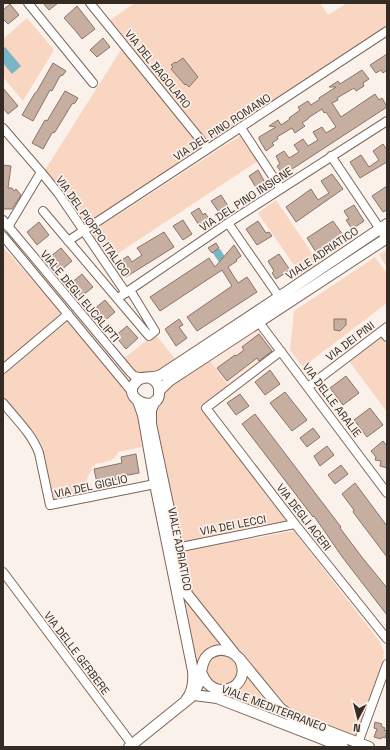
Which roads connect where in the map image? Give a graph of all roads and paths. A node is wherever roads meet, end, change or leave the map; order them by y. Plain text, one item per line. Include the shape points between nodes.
1 (28, 3) edge
2 (90, 3) edge
3 (387, 31) edge
4 (93, 83) dead end
5 (387, 121) edge
6 (3, 128) edge
7 (241, 128) junction
8 (208, 149) junction
9 (331, 156) junction
10 (41, 172) junction
11 (281, 189) junction
12 (43, 211) dead end
13 (228, 223) junction
14 (6, 224) edge
15 (383, 227) edge
16 (83, 231) junction
17 (3, 236) edge
18 (387, 238) edge
19 (68, 241) junction
20 (128, 291) junction
21 (118, 298) junction
22 (282, 301) junction
23 (139, 305) junction
24 (129, 312) junction
25 (68, 314) junction
26 (258, 321) junction
27 (385, 332) edge
28 (281, 351) junction
29 (3, 369) edge
30 (147, 378) junction
31 (308, 386) junction
32 (157, 396) junction
33 (136, 397) junction
34 (3, 403) edge
35 (155, 484) junction
36 (387, 493) edge
37 (295, 524) junction
38 (176, 548) junction
39 (3, 572) edge
40 (387, 639) edge
41 (236, 655) junction
42 (387, 664) edge
43 (202, 674) junction
44 (384, 676) edge
45 (220, 691) junction
46 (190, 697) junction
47 (358, 743) junction
48 (132, 746) edge
49 (343, 747) edge
50 (369, 747) edge

1 - 4 street
2 - 8 street, VIA DEL BAGOLARO
3 - 7 street, VIA DEL PINO ROMANO
5 - 9 street, VIA DEL PINO INSIGNE
6 - 10 street, VIA DEL PIOPPO ITALICO
7 - 8 street, VIA DEL PINO ROMANO
7 - 11 street
8 - 16 street, VIA DEL PINO ROMANO
9 - 11 street, VIA DEL PINO INSIGNE
9 - 15 street
10 - 14 street
10 - 16 street, VIA DEL PIOPPO ITALICO
11 - 13 street, VIA DEL PINO INSIGNE
12 - 19 street, VIA DEL PIOPPO ITALICO
13 - 20 street, VIA DEL PINO INSIGNE
13 - 22 street
14 - 30 street, VIALE DEGLI EUCALIPTI via 130,372 134,376
15 - 18 street
15 - 22 street, VIALE ADRIATICO
16 - 19 street, VIA DEL PINO ROMANO
16 - 20 street, VIA DEL PIOPPO ITALICO
17 - 25 street, VIALE DEGLI EUCALIPTI
18 - 22 street, VIALE ADRIATICO
19 - 21 street, VIA DEL PIOPPO ITALICO
20 - 21 street, VIA DEL PINO INSIGNE
20 - 23 street, VIA DEL PIOPPO ITALICO
21 - 24 street, VIA DEL PIOPPO ITALICO
22 - 26 street, VIALE ADRIATICO
22 - 30 street, VIALE ADRIATICO via 161,375
23 - 24 street
23 - 24 street, VIA DEL PIOPPO ITALICO via 155,331 149,336
25 - 29 street
25 - 33 street, VIALE DEGLI EUCALIPTI
26 - 28 street, VIA DELLE ARALIE
26 - 32 street, VIALE ADRIATICO via 169,381
27 - 31 street, VIA DEI PINI
28 - 31 street, VIA DELLE ARALIE
28 - 37 street, VIA DEGLI ACERI via 206,408
30 - 32 street via 157,383
30 - 33 street via 134,384
31 - 36 street, VIA DELLE ARALIE
32 - 33 street via 149,404
32 - 38 street, VIALE ADRIATICO via 151,410 151,424
33 - 35 street, VIALE ADRIATICO via 143,415
34 - 35 street, VIA DEL GIGLIO via 36,446 50,506
35 - 46 street, VIALE ADRIATICO via 193,671
37 - 38 street, VIA DEI LECCI
37 - 40 street, VIA DEGLI ACERI
38 - 41 street, VIALE ADRIATICO via 187,594
39 - 48 street, VIA DELLE GERBERE
41 - 43 street via 227,650 208,655 202,667
41 - 45 street via 242,664 241,677 233,688
41 - 47 street, VIALE MEDITERRANEO via 280,708 292,717
42 - 44 street
43 - 45 street via 208,685
43 - 46 street via 198,686
44 - 47 street
45 - 46 street
46 - 48 street
46 - 49 street, VIALE MEDITERRANEO via 217,698
47 - 50 street, VIALE MEDITERRANEO

